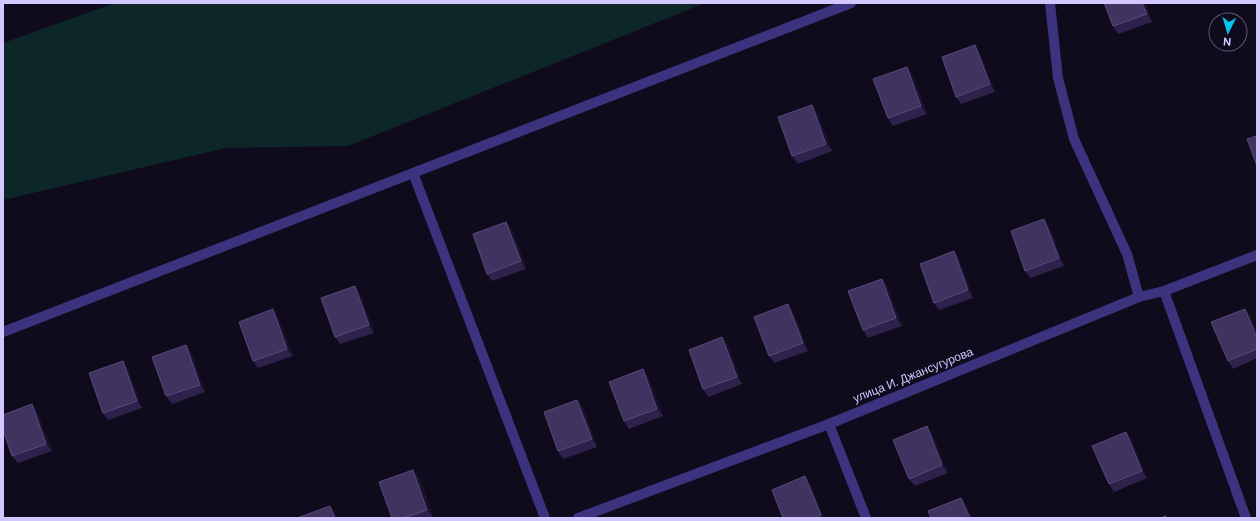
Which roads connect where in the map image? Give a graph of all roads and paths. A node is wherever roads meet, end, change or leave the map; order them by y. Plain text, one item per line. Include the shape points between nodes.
1 (851, 3) edge
2 (1050, 3) edge
3 (413, 173) junction
4 (1257, 255) edge
5 (1164, 291) junction
6 (1139, 297) junction
7 (3, 332) edge
8 (829, 424) junction
9 (545, 518) edge
10 (578, 518) edge
11 (866, 518) edge
12 (1246, 518) edge

1 - 3 street
2 - 6 street via 1058,78 1074,139 1127,254
3 - 7 street
3 - 9 street
4 - 5 street, улица И. Джансугурова
5 - 6 street, улица И. Джансугурова
5 - 12 street
6 - 8 street, улица И. Джансугурова
8 - 10 street, улица И. Джансугурова
8 - 11 street

